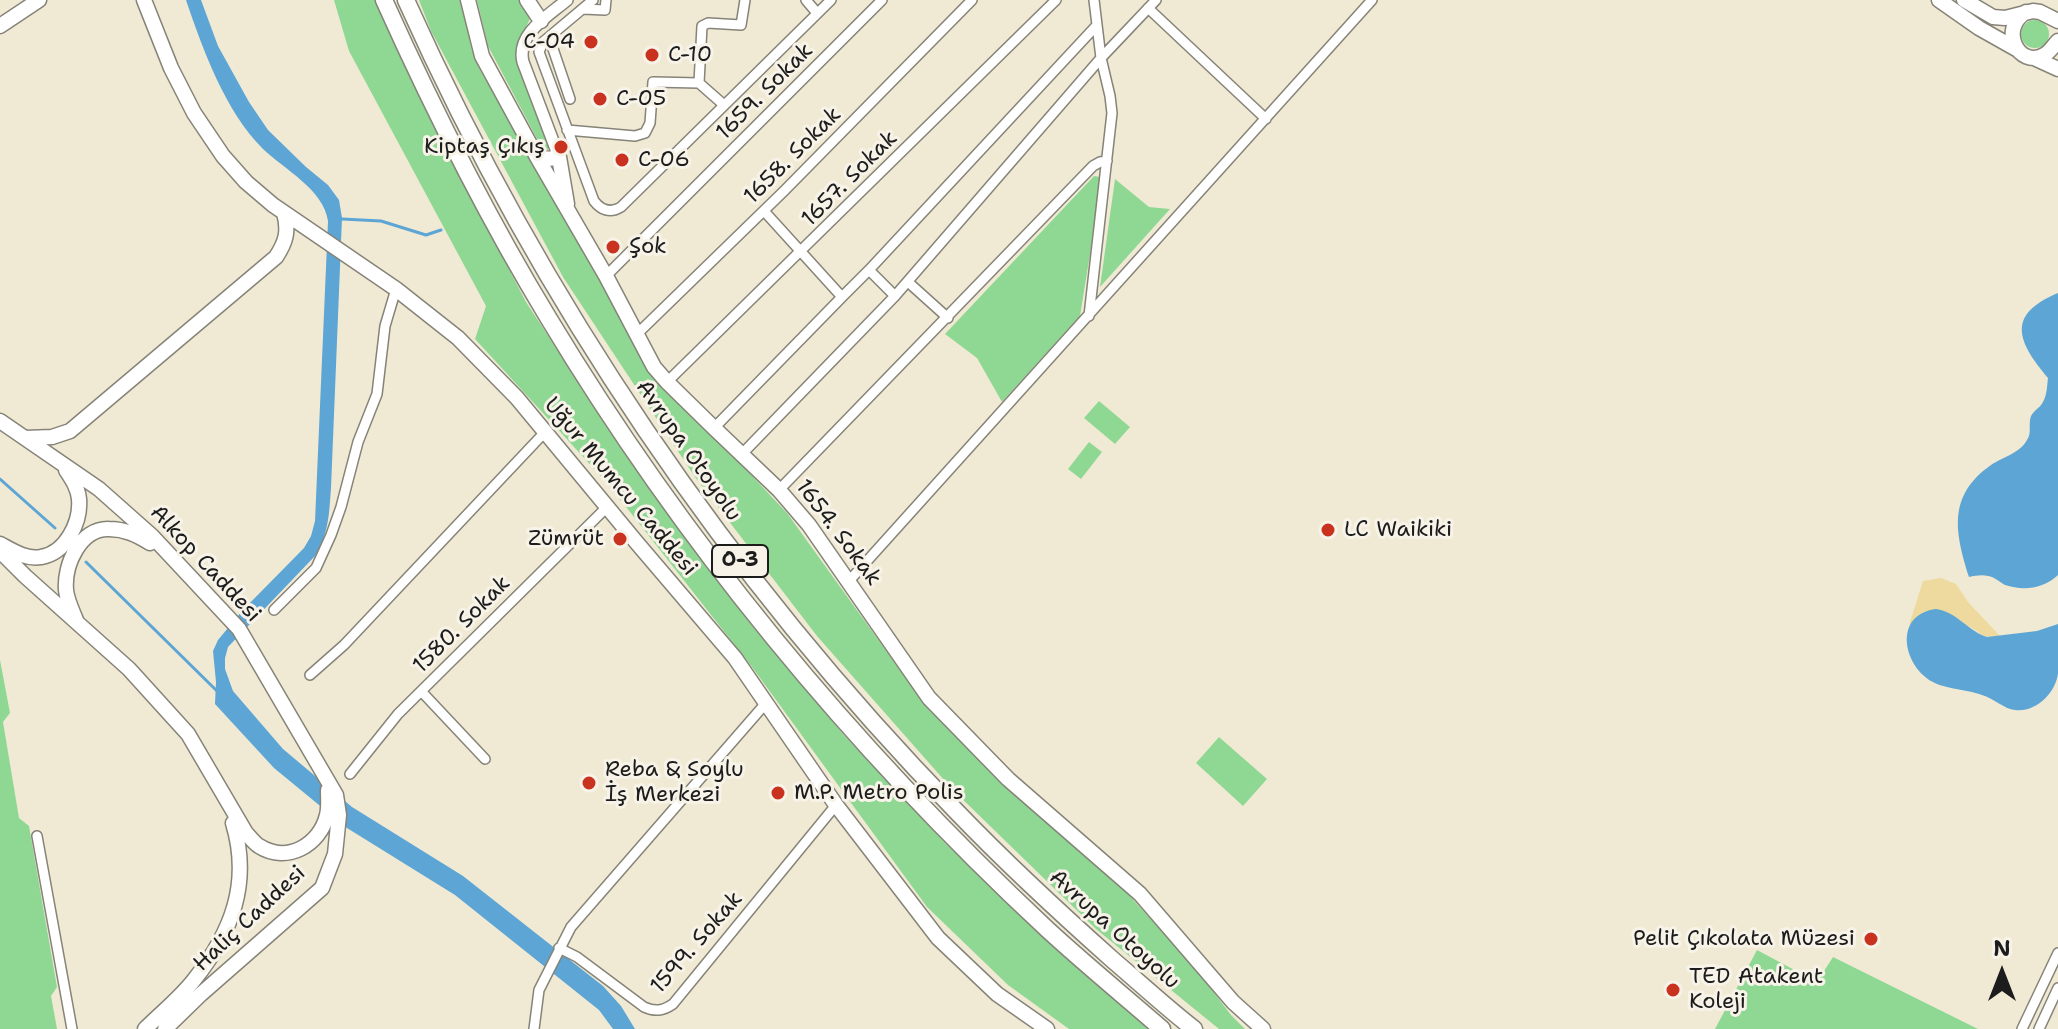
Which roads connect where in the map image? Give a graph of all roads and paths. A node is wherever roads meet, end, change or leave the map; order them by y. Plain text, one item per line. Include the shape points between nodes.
1 (39, 0) edge
2 (144, 0) edge
3 (384, 0) edge
4 (406, 0) edge
5 (468, 0) edge
6 (527, 0) edge
7 (567, 0) edge
8 (593, 0) edge
9 (606, 0) edge
10 (745, 0) edge
11 (806, 0) edge
12 (831, 0) edge
13 (882, 0) edge
14 (972, 0) edge
15 (1056, 0) edge
16 (1094, 0) edge
17 (1156, 0) edge
18 (1372, 0) edge
19 (1939, 0) edge
20 (1964, 0) edge
21 (1148, 8) junction
22 (583, 9) junction
23 (2026, 12) junction
24 (817, 13) junction
25 (2053, 18) edge
26 (541, 21) junction
27 (1097, 25) junction
28 (0, 26) edge
29 (549, 37) junction
30 (2056, 47) edge
31 (2018, 50) junction
32 (1101, 58) junction
33 (2034, 58) junction
34 (2058, 69) edge
35 (699, 83) junction
36 (570, 99) dead end
37 (724, 105) junction
38 (1266, 119) junction
39 (567, 130) junction
40 (575, 151) junction
41 (537, 157) junction
42 (1107, 161) junction
43 (561, 164) junction
44 (580, 165) junction
45 (764, 211) junction
46 (284, 213) junction
47 (569, 213) junction
48 (801, 252) junction
49 (869, 270) junction
50 (606, 276) junction
51 (908, 282) junction
52 (396, 289) junction
53 (895, 296) junction
54 (842, 297) junction
55 (1089, 316) junction
56 (948, 318) junction
57 (636, 335) junction
58 (667, 382) junction
59 (0, 421) edge
60 (714, 428) junction
61 (545, 432) junction
62 (25, 438) junction
63 (741, 455) junction
64 (61, 463) junction
65 (779, 490) junction
66 (607, 507) junction
67 (0, 544) edge
68 (165, 550) junction
69 (0, 551) edge
70 (849, 581) junction
71 (274, 610) dead end
72 (76, 622) junction
73 (310, 675) dead end
74 (421, 691) junction
75 (766, 703) junction
76 (485, 759) dead end
77 (350, 774) dead end
78 (329, 782) junction
79 (228, 803) junction
80 (836, 805) junction
81 (37, 836) dead end
82 (559, 948) junction
83 (2058, 953) edge
84 (2058, 988) edge
85 (72, 1029) edge
86 (145, 1029) edge
87 (165, 1029) edge
88 (534, 1029) edge
89 (1047, 1029) edge
90 (1162, 1029) edge
91 (1194, 1029) edge
92 (1263, 1029) edge
93 (2022, 1029) edge
94 (2039, 1029) edge

1 - 28 main road
2 - 46 main road, Uğur Mumcu Caddesi via 171,68 207,134 246,182
3 - 90 highway, Avrupa Otoyolu / O-3 via 465,169 549,320 694,535 792,660 913,795 1051,933
4 - 91 highway, Avrupa Otoyolu / O-3 via 455,106 529,243 612,381 707,518 824,666 923,777 1062,915
5 - 41 main road, 1654. Sokak via 482,56
6 - 26 main road
7 - 26 street
8 - 22 street
9 - 22 street via 605,10
10 - 35 street via 741,25 702,26
11 - 24 street
12 - 24 street
13 - 50 street, 1659. Sokak
14 - 45 street, 1658. Sokak
15 - 48 street, 1657. Sokak
16 - 27 street
17 - 21 street
18 - 38 street
19 - 31 main road
20 - 23 main road via 1993,17
21 - 32 street
21 - 38 street
22 - 29 street
23 - 25 main road
23 - 31 main road via 2012,30
24 - 37 street
25 - 30 main road
26 - 43 street via 523,42 521,53
27 - 32 street
27 - 49 street
29 - 36 street
29 - 39 street via 539,52
30 - 33 main road
31 - 33 main road
32 - 42 street via 1112,113
32 - 51 street
33 - 34 main road
35 - 37 street
35 - 39 street via 653,82 649,126 642,135
37 - 44 street via 619,209 608,211 596,204
38 - 55 street
39 - 40 street
40 - 43 street
40 - 44 street
41 - 43 main road
41 - 47 main road, 1654. Sokak
42 - 55 street
42 - 56 street via 1093,166
43 - 44 street
43 - 47 main road
45 - 48 street
45 - 57 street, 1658. Sokak
46 - 52 main road, Uğur Mumcu Caddesi
46 - 62 main road via 287,232 276,257 70,431
47 - 50 main road, 1654. Sokak
48 - 54 street
48 - 58 street, 1657. Sokak
49 - 53 street
49 - 54 street
50 - 57 main road, 1654. Sokak
51 - 53 street
51 - 56 street
52 - 61 main road, Uğur Mumcu Caddesi via 458,338
52 - 71 street via 385,326 377,394 331,535 316,568
53 - 63 street
54 - 60 street
55 - 70 street
56 - 65 street
57 - 58 main road, 1654. Sokak
58 - 60 main road, 1654. Sokak
59 - 62 main road, Alkop Caddesi
60 - 63 main road, 1654. Sokak
61 - 66 main road, Uğur Mumcu Caddesi
61 - 73 street
62 - 64 main road, Alkop Caddesi
63 - 65 main road, 1654. Sokak
64 - 67 main road via 79,496 79,512 65,544 40,558 19,555
64 - 68 main road, Alkop Caddesi via 99,489
65 - 70 main road, 1654. Sokak
66 - 74 street, 1580. Sokak
66 - 75 main road, Uğur Mumcu Caddesi via 735,658
68 - 72 main road via 128,531 105,528 92,534 72,555 67,577
68 - 78 main road, Alkop Caddesi via 239,629
69 - 72 main road
70 - 92 main road, 1654. Sokak via 929,698 1008,779 1140,894
72 - 79 main road via 129,669 188,734
74 - 76 street
74 - 77 street, 1580. Sokak
75 - 80 main road, Uğur Mumcu Caddesi
75 - 82 street via 571,927
78 - 79 main road via 328,814 320,834 296,852 259,846
78 - 87 main road, Haliç Caddesi via 336,795 338,829 322,888
79 - 86 main road, Haliç Caddesi via 240,879 235,908 193,981
80 - 82 street, 1599. Sokak via 668,1008 644,1007
80 - 89 main road, Uğur Mumcu Caddesi via 938,938 997,994
81 - 85 street
82 - 88 street via 539,990
83 - 93 street
84 - 94 street

